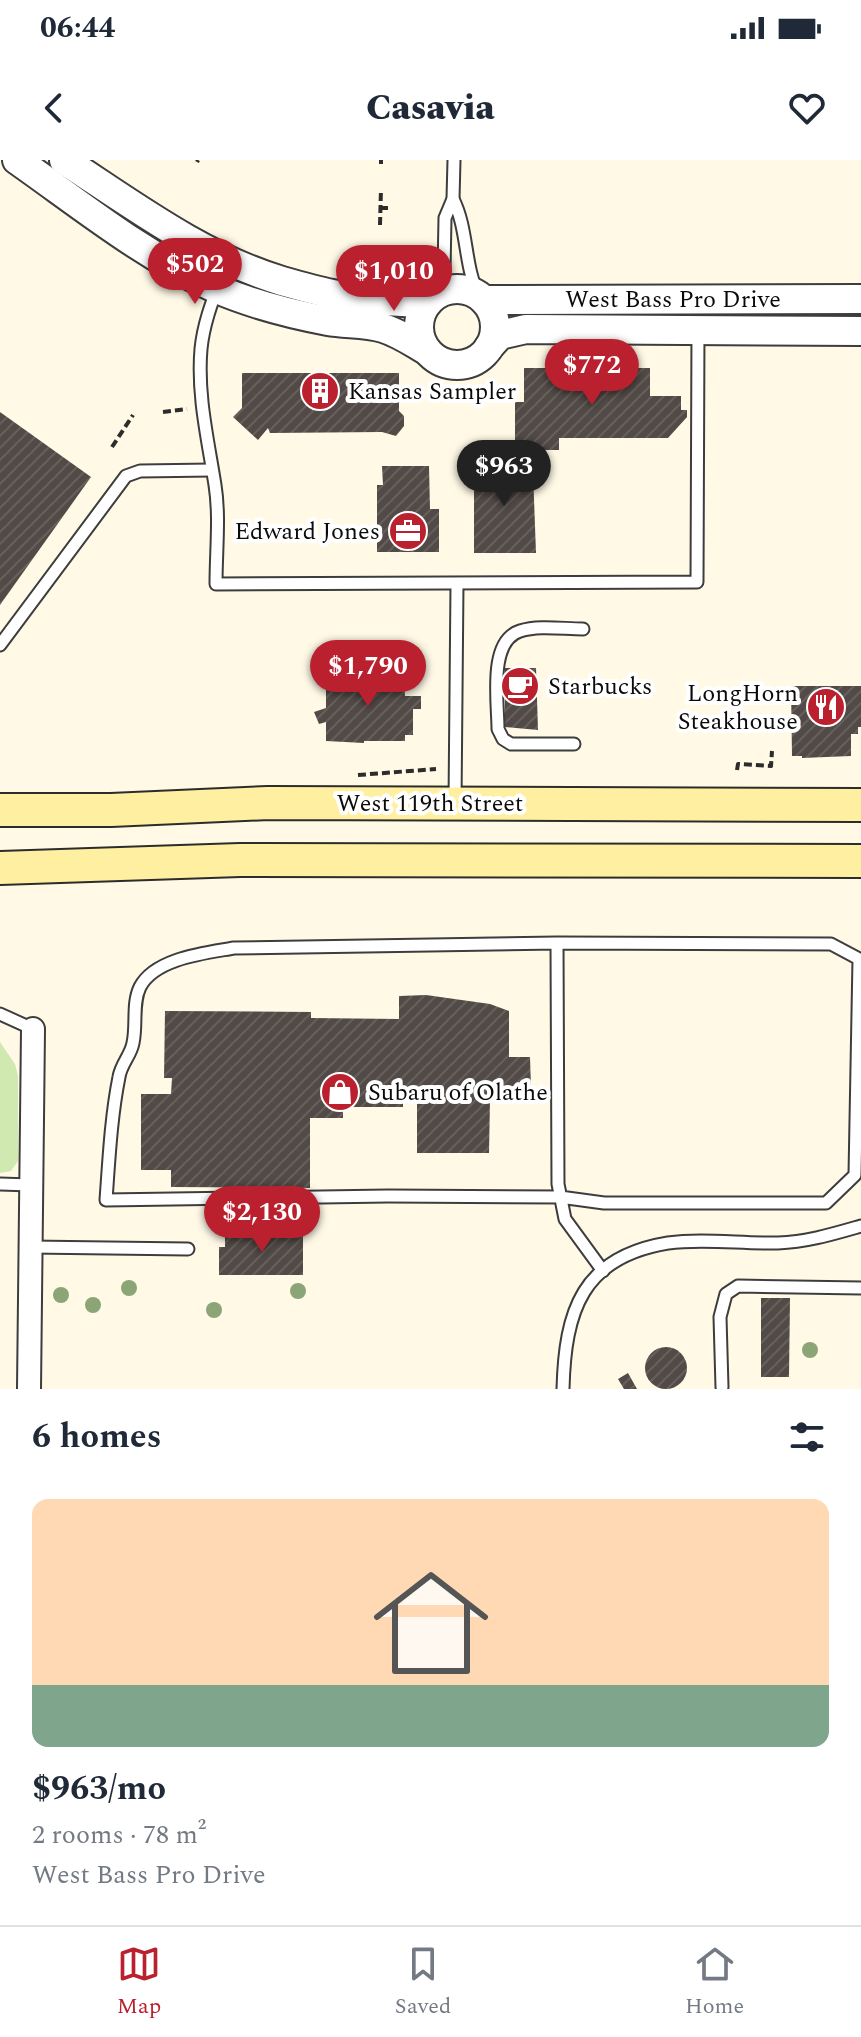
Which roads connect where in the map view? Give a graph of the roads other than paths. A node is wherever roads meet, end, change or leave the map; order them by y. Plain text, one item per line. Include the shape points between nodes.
1 (17, 160) edge
2 (64, 160) edge
3 (454, 160) edge
4 (453, 199) junction
5 (227, 260) junction
6 (217, 289) junction
7 (481, 297) junction
8 (432, 299) junction
9 (861, 299) edge
10 (698, 330) junction
11 (861, 331) edge
12 (489, 347) junction
13 (426, 350) junction
14 (212, 470) junction
15 (457, 584) junction
16 (583, 629) dead end
17 (0, 645) edge
18 (574, 744) dead end
19 (455, 804) junction
20 (861, 805) edge
21 (0, 810) edge
22 (861, 861) edge
23 (0, 868) edge
24 (557, 943) junction
25 (0, 1014) edge
26 (33, 1029) joint
27 (0, 1184) edge
28 (31, 1185) junction
29 (560, 1197) junction
30 (861, 1226) edge
31 (30, 1247) junction
32 (188, 1249) dead end
33 (603, 1271) junction
34 (861, 1288) edge
35 (722, 1387) dead end
36 (29, 1389) edge
37 (563, 1389) edge

1 - 6 street via 114,228
2 - 5 street
3 - 4 lane
4 - 7 lane via 462,218 471,279
4 - 8 lane via 445,218 444,271
5 - 6 lane
5 - 8 street via 335,294 383,301
6 - 13 street via 275,309 380,327
6 - 14 lane via 200,371
7 - 8 street via 462,289
7 - 9 street, West Bass Pro Drive
7 - 12 street via 495,323
8 - 13 street via 418,327
10 - 11 street, West Bass Pro Drive
10 - 12 street, West Bass Pro Drive via 526,329 500,335
10 - 15 lane via 697,582
12 - 13 street via 471,363 459,365 446,364
14 - 15 lane via 216,584
14 - 17 lane via 140,471 126,476
15 - 19 lane
16 - 18 lane via 519,632 508,637 498,656 498,729 503,739 511,744
19 - 20 main road, West 119th Street
19 - 21 main road, West 119th Street
22 - 23 main road via 240,860
24 - 29 lane
24 - 29 lane via 831,944 859,959 855,1175 826,1203 604,1203
24 - 29 lane via 234,948 191,955 162,967 140,986 133,1045 119,1073 106,1200
25 - 26 lane
26 - 28 street
27 - 28 lane
28 - 31 street
29 - 33 lane via 565,1219
30 - 33 lane via 801,1241 669,1243 611,1261
31 - 32 lane
31 - 36 street
33 - 37 lane via 570,1319
34 - 35 lane via 738,1286 726,1294 720,1317

